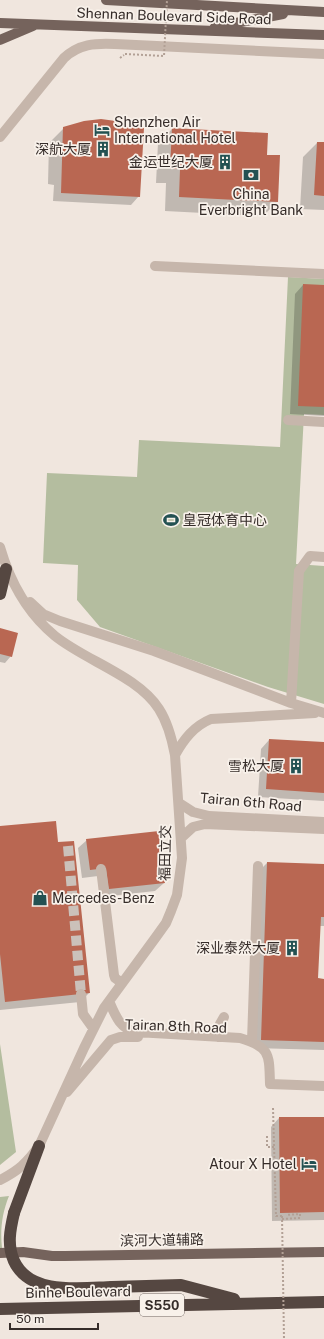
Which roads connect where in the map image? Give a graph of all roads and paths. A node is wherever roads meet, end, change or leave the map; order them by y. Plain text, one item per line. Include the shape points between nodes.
1 (106, 0) edge
2 (167, 0) edge
3 (299, 11) junction
4 (324, 12) edge
5 (0, 23) edge
6 (37, 25) junction
7 (115, 28) junction
8 (197, 30) junction
9 (324, 35) edge
10 (0, 40) edge
11 (115, 44) junction
12 (125, 54) dead end
13 (324, 54) edge
14 (0, 137) edge
15 (155, 266) dead end
16 (324, 274) edge
17 (288, 420) dead end
18 (324, 422) edge
19 (0, 547) edge
20 (324, 557) edge
21 (6, 569) junction
22 (15, 586) junction
23 (0, 594) edge
24 (291, 703) junction
25 (322, 713) edge
26 (175, 755) junction
27 (179, 803) junction
28 (324, 822) edge
29 (324, 829) edge
30 (181, 838) junction
31 (258, 866) dead end
32 (101, 869) dead end
33 (169, 917) junction
34 (158, 918) dead end
35 (122, 983) junction
36 (81, 994) tunnel mouth
37 (109, 1001) junction
38 (224, 1017) dead end
39 (94, 1028) junction
40 (218, 1037) junction
41 (250, 1041) junction
42 (324, 1086) edge
43 (59, 1101) junction
44 (273, 1108) dead end
45 (267, 1136) dead end
46 (39, 1146) junction
47 (274, 1147) junction
48 (0, 1180) edge
49 (286, 1215) dead end
50 (282, 1219) junction
51 (324, 1252) edge
52 (0, 1253) edge
53 (249, 1302) junction
54 (324, 1302) edge
55 (0, 1309) edge
56 (284, 1339) edge

1 - 3 main road
2 - 12 path, bridge via 164,56
3 - 4 main road
3 - 8 main road
5 - 6 main road, Shennan Boulevard Side Road
6 - 7 main road, Shennan Boulevard Side Road
6 - 10 main road
7 - 8 main road, Shennan Boulevard Side Road
7 - 11 street
8 - 9 main road, Shennan Boulevard Side Road
11 - 13 street
11 - 14 street via 90,44 68,54
15 - 16 street
17 - 18 street
19 - 21 street, 福田立交
20 - 24 street via 310,556 299,571
21 - 22 street, 福田立交
21 - 23 highway
22 - 24 street via 26,600 60,622 154,651
22 - 26 street, 福田立交 via 28,608 56,636 148,696 166,723
24 - 25 street
25 - 26 street via 211,719 188,734
26 - 27 street, 福田立交
27 - 28 street, Tairan 6th Road via 193,812 208,816
27 - 30 street, 福田立交
29 - 30 street, Tairan 6th Road via 205,824 193,827
30 - 33 street, 福田立交 via 180,878
31 - 41 street
32 - 35 street via 114,975
33 - 34 street
33 - 35 street, 福田立交
35 - 37 street, 福田立交
36 - 39 street via 83,1014
37 - 39 street, 福田立交
37 - 40 street, Tairan 8th Road via 120,1023 132,1031
38 - 40 street
39 - 43 street, 福田立交
40 - 41 street, Tairan 8th Road
41 - 42 street via 262,1046 267,1054 270,1084
41 - 43 street, Tairan 8th Road via 117,1038 109,1042
43 - 46 street, 福田立交
44 - 47 path
45 - 47 path via 267,1147
46 - 48 street, 福田立交 via 21,1168
46 - 53 highway, bridge via 10,1227 10,1247 17,1266 32,1281 56,1287 181,1285
47 - 50 path via 276,1216 282,1216
49 - 50 path via 300,1214 300,1218
50 - 56 path, bridge
51 - 52 main road, 滨河大道辅路 via 65,1256 23,1252
53 - 54 highway, Binhe Boulevard / S550
53 - 55 highway, Binhe Boulevard / S550

